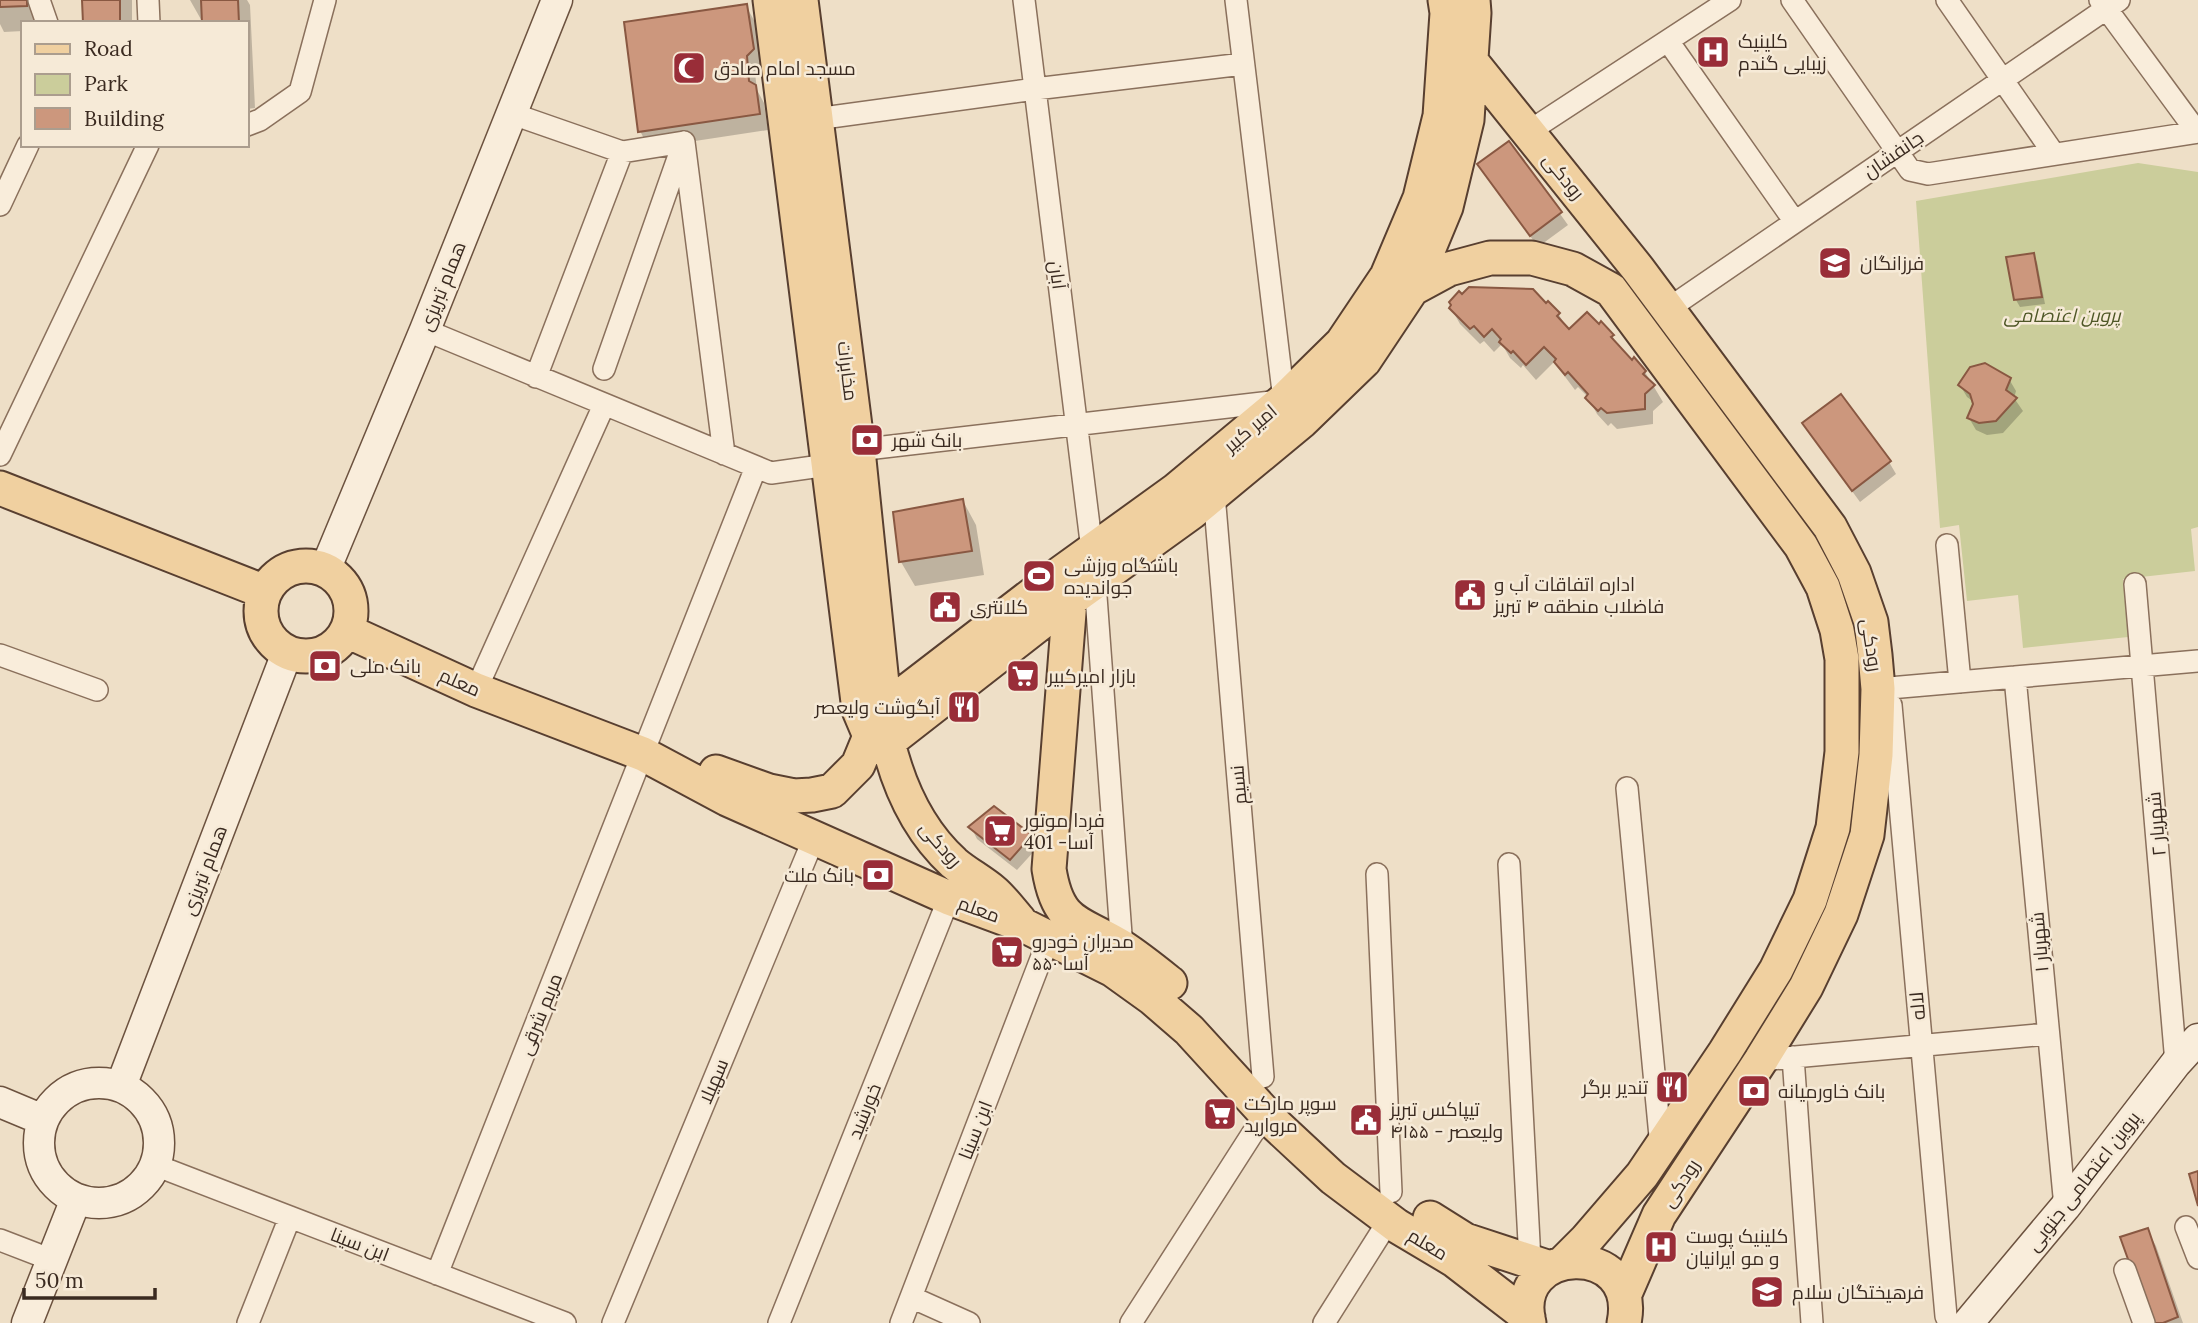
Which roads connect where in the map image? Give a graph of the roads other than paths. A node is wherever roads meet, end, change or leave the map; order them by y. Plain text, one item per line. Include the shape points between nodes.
1 (39, 0) edge
2 (148, 0) edge
3 (325, 0) edge
4 (770, 0) edge
5 (801, 0) edge
6 (1024, 0) edge
7 (1236, 0) edge
8 (1445, 0) edge
9 (1473, 0) edge
10 (1730, 0) edge
11 (1792, 0) edge
12 (1947, 0) edge
13 (555, 2) edge
14 (2108, 3) edge
15 (46, 21) edge
16 (149, 21) edge
17 (1668, 41) junction
18 (1471, 61) junction
19 (1243, 64) junction
20 (2002, 80) junction
21 (1035, 89) junction
22 (510, 113) junction
23 (816, 119) junction
24 (248, 125) edge
25 (1528, 132) junction
26 (2198, 132) edge
27 (684, 142) junction
28 (27, 147) edge
29 (147, 147) edge
30 (622, 152) junction
31 (1896, 152) junction
32 (2054, 154) junction
33 (0, 205) edge
34 (811, 208) junction
35 (1795, 222) junction
36 (1412, 289) junction
37 (1668, 309) junction
38 (425, 330) junction
39 (604, 369) dead end
40 (536, 377) junction
41 (604, 405) junction
42 (1293, 411) junction
43 (1076, 425) junction
44 (858, 450) junction
45 (724, 454) junction
46 (0, 455) edge
47 (828, 465) junction
48 (756, 467) junction
49 (0, 490) edge
50 (1214, 494) junction
51 (1947, 545) dead end
52 (1092, 550) junction
53 (325, 570) junction
54 (2135, 584) dead end
55 (1073, 587) junction
56 (265, 592) junction
57 (347, 631) junction
58 (287, 653) junction
59 (0, 655) edge
60 (1875, 655) junction
61 (1842, 659) junction
62 (2198, 661) edge
63 (2142, 666) junction
64 (2015, 677) junction
65 (1960, 682) junction
66 (1884, 689) junction
67 (97, 690) dead end
68 (476, 690) junction
69 (881, 729) junction
70 (643, 754) junction
71 (1627, 789) dead end
72 (814, 838) junction
73 (1509, 864) dead end
74 (1377, 874) dead end
75 (949, 898) junction
76 (1037, 932) junction
77 (1790, 941) junction
78 (1122, 948) junction
79 (1819, 960) junction
80 (2047, 1034) junction
81 (2198, 1039) edge
82 (1921, 1046) junction
83 (1793, 1057) junction
84 (1760, 1060) junction
85 (2176, 1063) junction
86 (1263, 1077) junction
87 (121, 1087) junction
88 (0, 1102) edge
89 (1265, 1114) junction
90 (43, 1120) junction
91 (1661, 1147) junction
92 (155, 1165) junction
93 (76, 1199) junction
94 (1390, 1206) junction
95 (2064, 1207) junction
96 (290, 1217) junction
97 (2186, 1227) dead end
98 (0, 1240) edge
99 (2198, 1258) edge
100 (52, 1260) junction
101 (1548, 1263) junction
102 (2125, 1270) dead end
103 (437, 1274) junction
104 (911, 1297) junction
105 (1629, 1311) edge
106 (1528, 1320) edge
107 (552, 1321) edge
108 (27, 1323) edge
109 (248, 1323) edge
110 (612, 1323) edge
111 (779, 1323) edge
112 (901, 1323) edge
113 (968, 1323) edge
114 (1131, 1323) edge
115 (1324, 1323) edge
116 (1812, 1323) edge
117 (1949, 1323) edge
118 (1968, 1323) edge
119 (2144, 1323) edge

1 - 15 street
2 - 16 street
3 - 24 street via 300,92
4 - 34 main road, مخابرات
5 - 23 main road, مخابرات
6 - 21 street, آبان
7 - 19 street
8 - 42 main road, امیر کبیر via 1440,116 1420,198 1387,276
9 - 18 main road, امیر کبیر
10 - 17 street
11 - 31 street
12 - 20 street
13 - 22 main road, همام تبریزی
14 - 20 street, جانفشان
14 - 26 street
17 - 25 street
17 - 35 street
18 - 25 main road, رودکى
18 - 36 main road, امیر کبیر via 1467,120 1446,207
19 - 21 street
19 - 42 street
20 - 31 street, جانفشان
20 - 32 street
21 - 23 street
21 - 43 street, آبان
22 - 30 street
22 - 38 main road, همام تبریزی
23 - 34 main road, مخابرات
25 - 37 main road, رودکى
26 - 32 street
27 - 30 street
27 - 39 street
27 - 45 street
28 - 33 street
29 - 46 street
30 - 40 street
31 - 32 street via 1910,170 1928,174
31 - 35 street, جانفشان
34 - 44 main road, مخابرات
34 - 47 main road, مخابرات
35 - 37 street, جانفشان
36 - 42 main road, امیر کبیر via 1364,361
36 - 61 main road, رودکى via 1449,269 1490,258 1532,258 1573,269 1611,290 1801,546 1823,587
37 - 60 main road, رودکى via 1830,527 1854,573 1871,622
38 - 40 street
38 - 53 main road, همام تبریزی
40 - 41 street
41 - 45 street
41 - 68 street
42 - 43 street
42 - 50 main road, امیر کبیر
42 - 52 main road, امیر کبیر
43 - 44 street
43 - 52 street, آبان
44 - 69 main road, مخابرات
45 - 48 street
47 - 48 street via 771,473
47 - 69 main road, مخابرات via 859,710
48 - 70 street, مریم شرقی
49 - 56 main road
50 - 55 main road, امیر کبیر
50 - 86 street, نسیم
51 - 65 street
52 - 55 main road, امیر کبیر
53 - 56 main road via 290,568
53 - 57 main road via 349,596
54 - 63 street, شهریار ۲
55 - 69 main road
55 - 78 street
55 - 78 main road, معلم via 1049,869 1053,894 1071,921
56 - 58 main road via 260,615 263,627
57 - 58 main road via 341,641 321,654
57 - 68 main road, معلم
58 - 87 main road, همام تبریزی
59 - 67 street
60 - 61 main road
60 - 66 main road, رودکى
61 - 77 main road, رودکى via 1842,752 1833,828 1810,900
62 - 63 street
63 - 64 street
63 - 85 street, شهریار ۲
64 - 65 street
64 - 80 street, شهریار ۱
65 - 66 street
66 - 79 main road, رودکى via 1867,835 1841,914
66 - 82 street, لاله
68 - 70 main road, معلم
69 - 70 main road via 847,778 832,790 812,796 769,792 701,766
69 - 76 main road, رودکی via 906,798 929,836
70 - 72 main road, معلم
70 - 103 street, مریم شرقی
71 - 91 street
72 - 75 main road, معلم
72 - 110 street, سهیلا
73 - 101 street
74 - 94 street
75 - 76 main road, معلم
75 - 111 street, خورشید
76 - 89 main road, معلم via 1114,970 1152,998 1189,1030
76 - 104 street, ابن سینا
77 - 79 main road
77 - 91 main road, رودکى via 1732,1041
78 - 86 main road, معلم via 1205,1013
79 - 84 main road, رودکى
80 - 82 street
80 - 95 street, شهریار ۱
81 - 85 main road, پروین اعتصامی جنوبی
82 - 83 street
82 - 117 street, لاله
83 - 84 street
83 - 116 street
84 - 105 main road, رودکى via 1659,1215
85 - 95 main road, پروین اعتصامی جنوبی
86 - 94 main road, معلم
87 - 90 main road via 106,1082 75,1087 56,1100
87 - 92 main road via 135,1094 154,1119 159,1150
88 - 90 main road
89 - 94 main road, معلم via 1333,1178
89 - 114 street
90 - 93 main road via 39,1135 43,1166 51,1180
91 - 101 main road, رودکى via 1586,1240
92 - 93 main road via 142,1185 122,1198 99,1203
92 - 96 street, ابن سینا
93 - 100 main road
94 - 101 main road, معلم via 1410,1206 1465,1240
94 - 106 main road, معلم
94 - 115 street
95 - 118 main road, پروین اعتصامی جنوبی
96 - 103 street, ابن سینا
96 - 109 street
97 - 99 street
98 - 100 street
100 - 108 main road
101 - 105 main road, معلم via 1576,1260 1600,1266 1619,1284
101 - 106 main road, رودکى via 1529,1294
102 - 119 street
103 - 107 street, ابن سینا
104 - 112 street, ابن سینا
104 - 113 street

